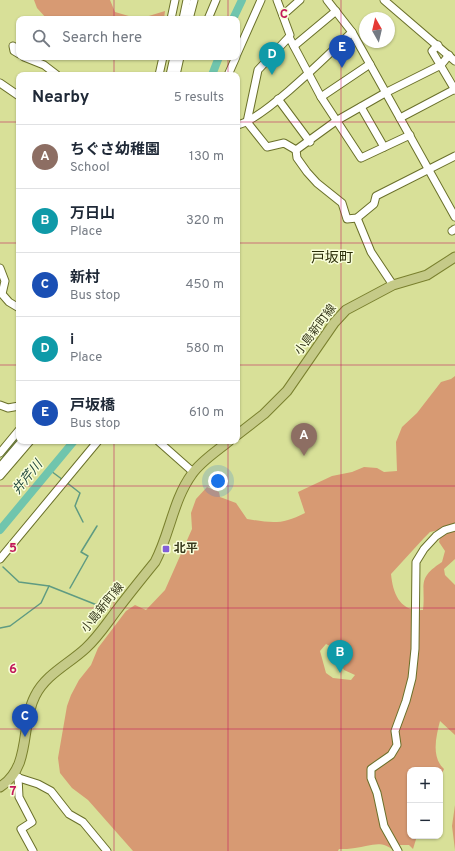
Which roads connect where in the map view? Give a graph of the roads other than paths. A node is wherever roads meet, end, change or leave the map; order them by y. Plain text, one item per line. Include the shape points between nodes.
1 (176, 0) edge
2 (187, 0) edge
3 (194, 0) edge
4 (216, 0) edge
5 (261, 0) edge
6 (277, 0) edge
7 (300, 0) edge
8 (327, 0) edge
9 (388, 1) edge
10 (336, 11) junction
11 (283, 15) junction
12 (171, 16) edge
13 (184, 16) edge
14 (190, 16) edge
15 (209, 16) edge
16 (352, 32) junction
17 (289, 36) junction
18 (438, 45) junction
19 (13, 46) dead end
20 (294, 46) junction
21 (240, 47) edge
22 (16, 52) edge
23 (449, 55) junction
24 (31, 60) edge
25 (162, 60) edge
26 (173, 60) edge
27 (179, 60) edge
28 (235, 60) edge
29 (455, 61) edge
30 (370, 64) junction
31 (441, 65) junction
32 (53, 72) edge
33 (159, 72) edge
34 (171, 72) edge
35 (177, 72) edge
36 (229, 72) edge
37 (308, 73) junction
38 (0, 83) edge
39 (455, 90) edge
40 (385, 93) junction
41 (16, 94) edge
42 (321, 97) junction
43 (278, 99) junction
44 (361, 107) junction
45 (400, 118) junction
46 (336, 121) junction
47 (247, 122) junction
48 (240, 124) edge
49 (410, 135) junction
50 (310, 142) junction
51 (384, 147) junction
52 (296, 150) junction
53 (455, 156) edge
54 (430, 168) junction
55 (455, 216) edge
56 (357, 218) junction
57 (455, 257) edge
58 (0, 268) edge
59 (393, 285) junction
60 (16, 306) edge
61 (0, 404) edge
62 (16, 406) edge
63 (240, 433) edge
64 (16, 434) edge
65 (19, 444) edge
66 (27, 444) edge
67 (96, 444) edge
68 (161, 444) edge
69 (226, 444) edge
70 (0, 453) edge
71 (0, 467) edge
72 (193, 472) junction
73 (0, 476) edge
74 (455, 527) edge
75 (0, 559) edge
76 (15, 777) junction
77 (0, 786) edge
78 (33, 851) edge
79 (107, 851) edge
80 (398, 851) edge

1 - 12 street
2 - 13 street
3 - 14 street
4 - 15 street
5 - 21 street
6 - 11 street
7 - 11 street
8 - 10 street
9 - 18 street
10 - 16 street
10 - 20 street
11 - 17 street
16 - 30 street
16 - 37 street
17 - 20 street
17 - 47 street via 258,70
18 - 23 street
18 - 31 street via 432,51
19 - 22 street
20 - 37 street
23 - 29 street
23 - 31 street
24 - 32 street
25 - 33 street
26 - 34 street
27 - 35 street
28 - 36 street
30 - 40 street
30 - 42 street
31 - 39 street
31 - 40 street
37 - 42 street
37 - 43 street
38 - 41 street
39 - 45 street
40 - 44 street
40 - 45 street
42 - 46 street
43 - 47 street
43 - 50 street
44 - 46 street
44 - 51 street
45 - 49 street
46 - 50 street
46 - 51 street via 360,158
47 - 48 street
47 - 52 street via 267,147 284,143
49 - 51 street
49 - 54 street
50 - 52 street
52 - 56 street via 297,158 307,172 342,202 347,219
53 - 54 street
54 - 55 street
54 - 56 street via 376,196 374,204
56 - 59 street via 371,252
57 - 59 main road, 小島新町線 via 427,275
58 - 60 street via 5,281 2,294
59 - 63 main road, 小島新町線 via 356,303 342,313 283,396
61 - 62 street via 8,408
64 - 70 street
65 - 71 street
66 - 73 street
67 - 75 street
68 - 72 street
69 - 72 main road, 小島新町線
72 - 76 main road, 小島新町線 via 182,492 155,562 86,648 54,673 38,690 31,706
74 - 80 street via 436,536 416,562 412,678 395,731 397,745 391,755 371,770 384,826
76 - 77 main road, 小島新町線
76 - 78 street via 19,797 32,822 21,829
76 - 79 street via 51,791 69,814 83,822

